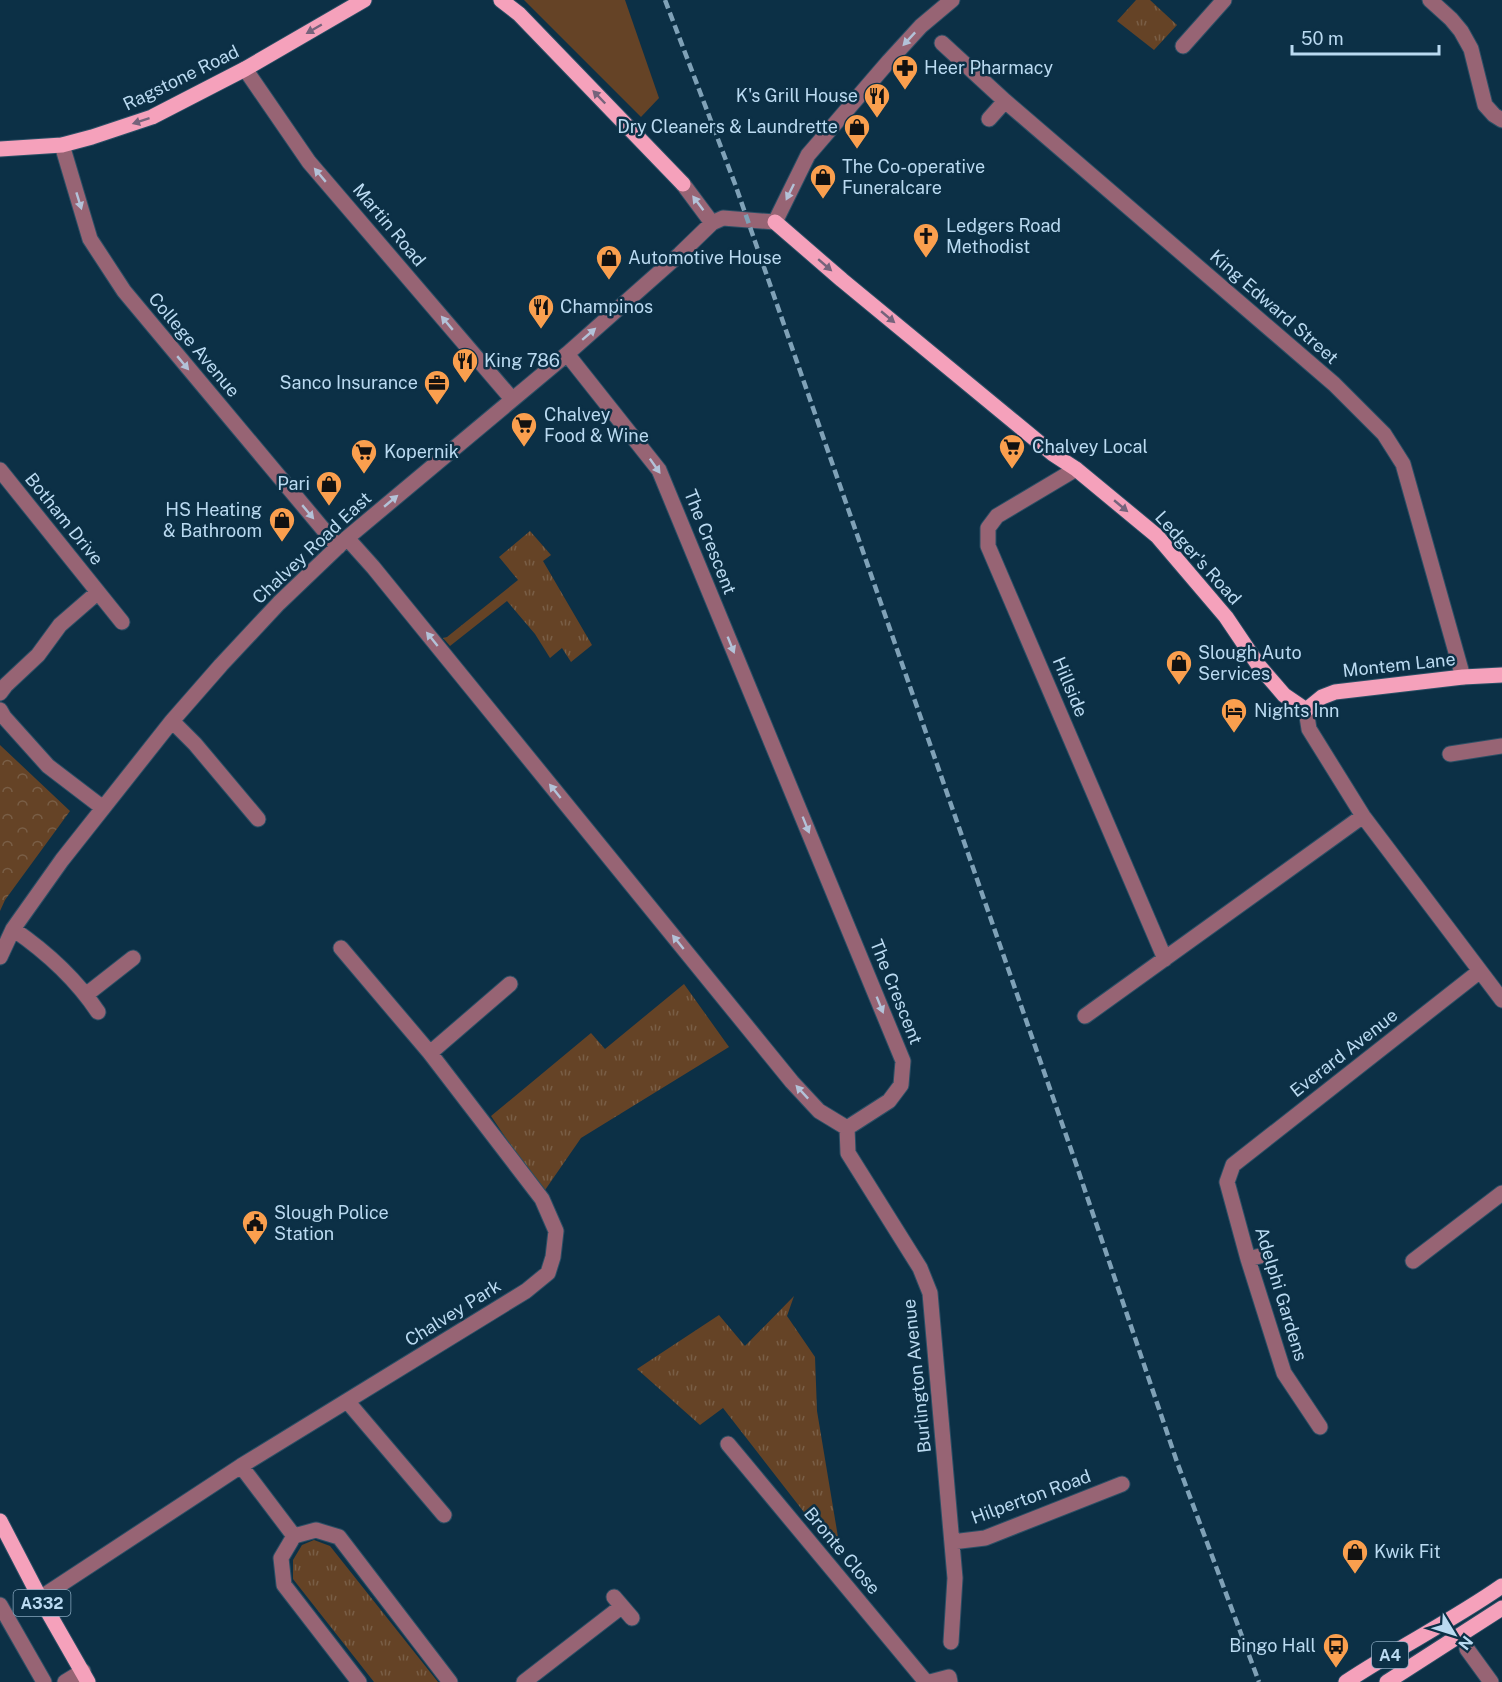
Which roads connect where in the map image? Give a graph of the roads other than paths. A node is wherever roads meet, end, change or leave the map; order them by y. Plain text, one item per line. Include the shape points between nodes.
1 (364, 0) edge
2 (501, 0) edge
3 (952, 0) edge
4 (1224, 0) edge
5 (1430, 0) edge
6 (942, 43) dead end
7 (1184, 46) dead end
8 (245, 69) junction
9 (1005, 101) junction
10 (989, 119) dead end
11 (1502, 120) edge
12 (62, 145) junction
13 (0, 149) edge
14 (683, 184) joint
15 (775, 222) junction
16 (712, 223) junction
17 (567, 354) junction
18 (512, 399) junction
19 (1077, 469) junction
20 (0, 470) edge
21 (342, 543) junction
22 (98, 592) junction
23 (122, 622) dead end
24 (1502, 675) edge
25 (1463, 677) junction
26 (0, 693) edge
27 (0, 710) edge
28 (1306, 710) junction
29 (172, 721) junction
30 (1502, 746) edge
31 (1450, 754) dead end
32 (103, 808) junction
33 (1363, 816) junction
34 (258, 819) dead end
35 (13, 929) junction
36 (341, 948) dead end
37 (0, 957) edge
38 (133, 958) dead end
39 (1165, 959) junction
40 (1480, 971) junction
41 (510, 984) dead end
42 (87, 994) junction
43 (1502, 1000) edge
44 (98, 1012) dead end
45 (1085, 1016) dead end
46 (430, 1053) junction
47 (847, 1128) junction
48 (1233, 1165) joint
49 (1502, 1193) edge
50 (1264, 1255) dead end
51 (1248, 1259) junction
52 (1413, 1261) dead end
53 (347, 1401) junction
54 (1320, 1427) dead end
55 (728, 1444) dead end
56 (241, 1466) junction
57 (1122, 1484) dead end
58 (444, 1515) dead end
59 (0, 1521) edge
60 (294, 1536) junction
61 (952, 1542) junction
62 (1502, 1586) edge
63 (40, 1598) junction
64 (0, 1605) edge
65 (622, 1607) dead end
66 (1502, 1608) edge
67 (951, 1642) dead end
68 (1463, 1643) junction
69 (85, 1677) edge
70 (949, 1679) edge
71 (44, 1682) edge
72 (65, 1682) edge
73 (359, 1682) edge
74 (450, 1682) edge
75 (524, 1682) edge
76 (928, 1682) edge
77 (1346, 1682) edge
78 (1387, 1682) edge
79 (1491, 1682) edge

1 -> 8 main road, Ragstone Road
14 -> 2 main road
3 -> 15 street via 913,35 808,155
4 - 7 street
5 - 11 street via 1461,31 1471,49 1485,105
6 - 9 street, King Edward Street
8 -> 12 main road, Ragstone Road via 152,117
18 -> 8 street, Martin Road via 309,162
9 - 10 street
9 - 25 street, King Edward Street via 1334,384 1384,434 1403,464
12 - 13 main road, Ragstone Road
12 -> 21 street, College Avenue via 90,239 124,291
16 -> 14 street
15 - 16 street via 723,218
15 -> 19 main road, Ledger's Road via 1053,454
17 -> 16 street, Chalvey Road East
17 - 18 street, Chalvey Road East
17 -> 47 street, The Crescent via 659,470 903,1061 901,1085 889,1101
21 -> 18 street, Chalvey Road East
19 -> 28 main road, Ledger's Road via 1157,536 1226,617 1284,695
19 - 39 street, Hillside via 997,516 988,528 988,546
20 - 22 street, Botham Drive
21 - 29 street, Chalvey Road East via 279,603
47 -> 21 street via 819,1111 792,1082 381,576
22 - 23 street, Botham Drive
22 - 26 street, Botham Drive via 60,625 38,655
24 - 25 main road, Montem Lane
25 - 28 main road, Montem Lane via 1335,692
27 - 32 street via 48,766
28 - 33 street via 1309,729
29 - 32 street, Chalvey Road East
29 - 34 street
30 - 31 street
32 - 35 street, Chalvey Road East
33 - 39 street
33 - 40 street
35 - 37 street, Chalvey Road East
35 - 42 street via 39,947
36 - 46 street, Chalvey Park
38 - 42 street
39 - 45 street
40 - 43 street
40 - 48 street, Everard Avenue
41 - 46 street
42 - 44 street
46 - 53 street, Chalvey Park via 542,1199 556,1231 553,1257 548,1273 526,1291
47 - 61 street, Burlington Avenue via 849,1153 920,1268 930,1293
48 - 51 street, Adelphi Gardens via 1227,1182
49 - 52 street
50 - 51 street
51 - 54 street, Adelphi Gardens via 1284,1373
53 - 56 street, Chalvey Park
53 - 58 street
55 - 76 street, Bronte Close
56 - 60 street
56 - 63 street, Chalvey Park
57 - 61 street, Hilperton Road via 985,1538
59 - 63 main road, A332
60 - 73 street via 281,1558 284,1585
60 - 74 street via 316,1530 339,1537
61 - 67 street, Burlington Avenue via 956,1578
62 - 77 main road, A4
63 - 69 main road, A332
64 - 71 street
65 - 75 street
66 - 68 main road, A4
68 - 78 main road, A4
68 - 79 street
69 - 72 street
70 - 76 street, Bronte Close

